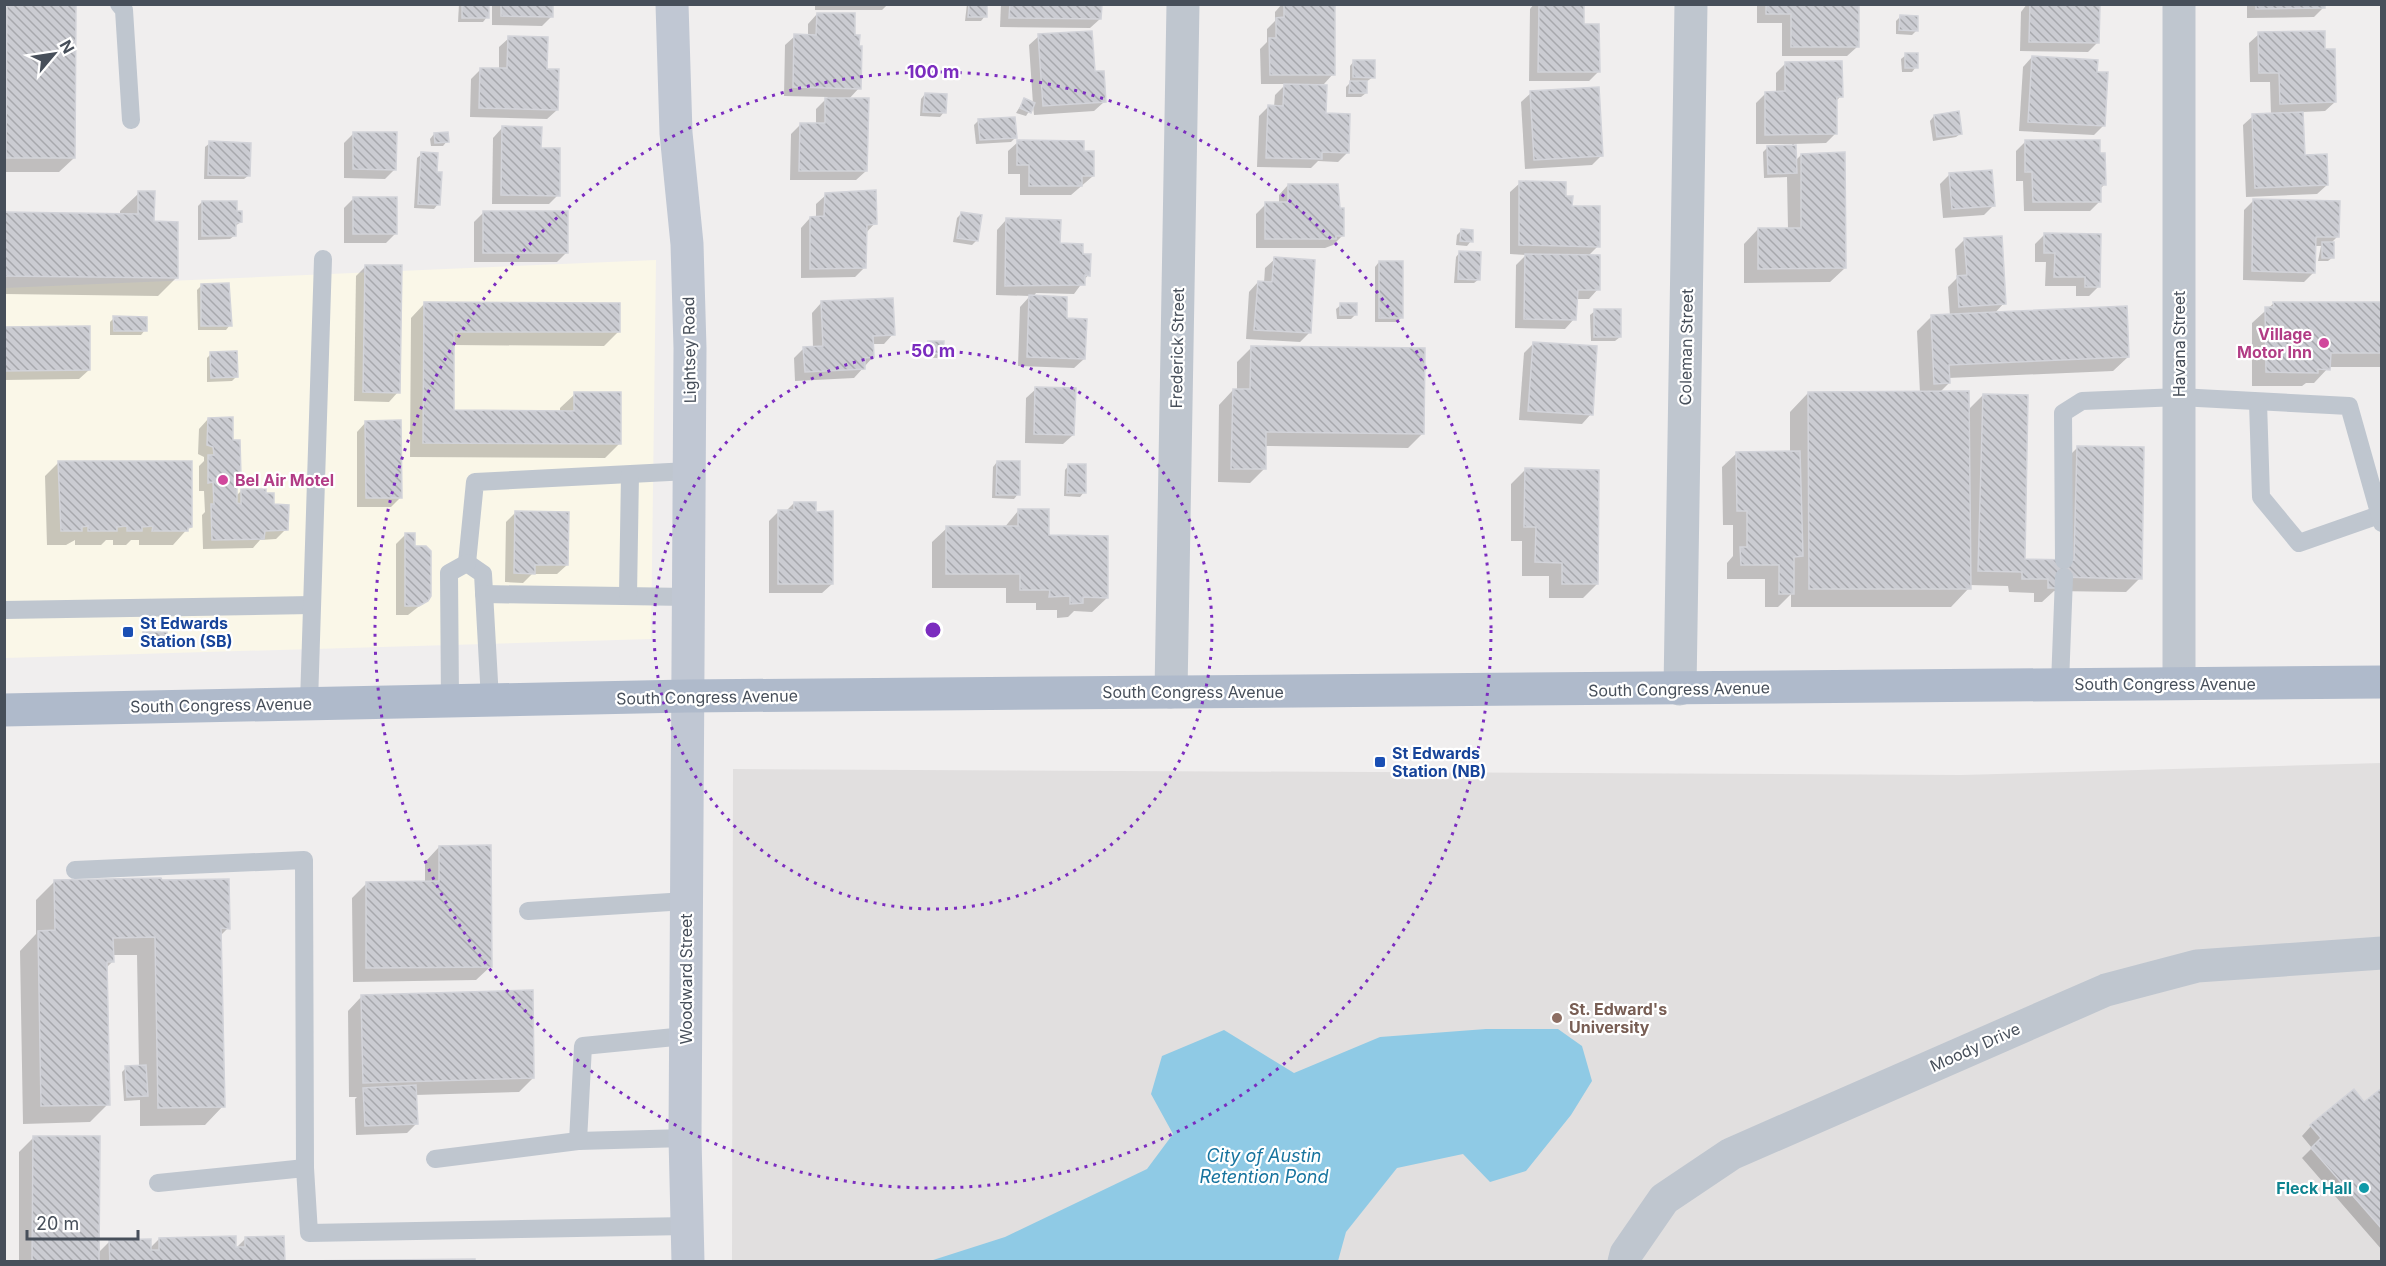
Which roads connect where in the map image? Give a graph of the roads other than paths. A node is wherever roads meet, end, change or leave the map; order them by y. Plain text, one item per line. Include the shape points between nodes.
1 (118, 4) edge
2 (672, 4) edge
3 (1183, 4) edge
4 (1692, 4) edge
5 (2179, 4) edge
6 (130, 120) dead end
7 (323, 259) dead end
8 (2179, 397) junction
9 (2258, 402) junction
10 (689, 471) junction
11 (630, 475) junction
12 (2380, 519) edge
13 (467, 563) junction
14 (484, 594) junction
15 (628, 595) junction
16 (688, 597) junction
17 (312, 605) junction
18 (4, 610) edge
19 (2382, 682) edge
20 (2179, 683) junction
21 (2060, 684) junction
22 (1680, 689) junction
23 (1171, 692) junction
24 (687, 696) junction
25 (450, 700) junction
26 (490, 700) junction
27 (309, 703) junction
28 (4, 710) edge
29 (75, 870) dead end
30 (686, 901) junction
31 (528, 911) dead end
32 (2382, 953) edge
33 (685, 1036) junction
34 (685, 1138) junction
35 (578, 1141) junction
36 (435, 1159) dead end
37 (305, 1168) junction
38 (158, 1183) dead end
39 (687, 1226) junction
40 (688, 1262) edge
41 (1624, 1262) edge

1 - 6 lane via 124,10
2 - 10 street, Lightsey Road via 676,133 687,244
3 - 23 street, Frederick Street
4 - 22 street, Coleman Street
5 - 8 street, Havana Street
7 - 17 lane
8 - 9 lane
8 - 20 street, Havana Street
8 - 21 lane via 2082,400 2063,413
9 - 12 lane via 2349,406
9 - 12 lane via 2261,496 2299,543
10 - 11 lane
10 - 16 street, Lightsey Road
11 - 13 lane via 475,482
11 - 15 lane
13 - 14 lane via 483,574
13 - 25 lane via 449,573
14 - 15 lane
14 - 26 lane
15 - 16 lane
16 - 24 street, Lightsey Road
17 - 18 lane
17 - 27 lane
19 - 20 main road, South Congress Avenue
20 - 21 main road, South Congress Avenue
21 - 22 main road, South Congress Avenue
22 - 23 main road, South Congress Avenue
23 - 24 main road, South Congress Avenue
24 - 26 main road, South Congress Avenue
24 - 30 street, Woodward Street
25 - 26 main road, South Congress Avenue
25 - 27 main road, South Congress Avenue
27 - 28 main road, South Congress Avenue
29 - 37 lane via 304,860
30 - 31 lane
30 - 33 street, Woodward Street
32 - 41 street, Moody Drive via 2197,966 2106,990 1731,1154 1664,1198
33 - 34 street, Woodward Street
33 - 35 lane via 583,1046
34 - 35 lane
34 - 39 street, Woodward Street
35 - 36 lane
37 - 38 lane
37 - 39 lane via 309,1233
39 - 40 street, Woodward Street

